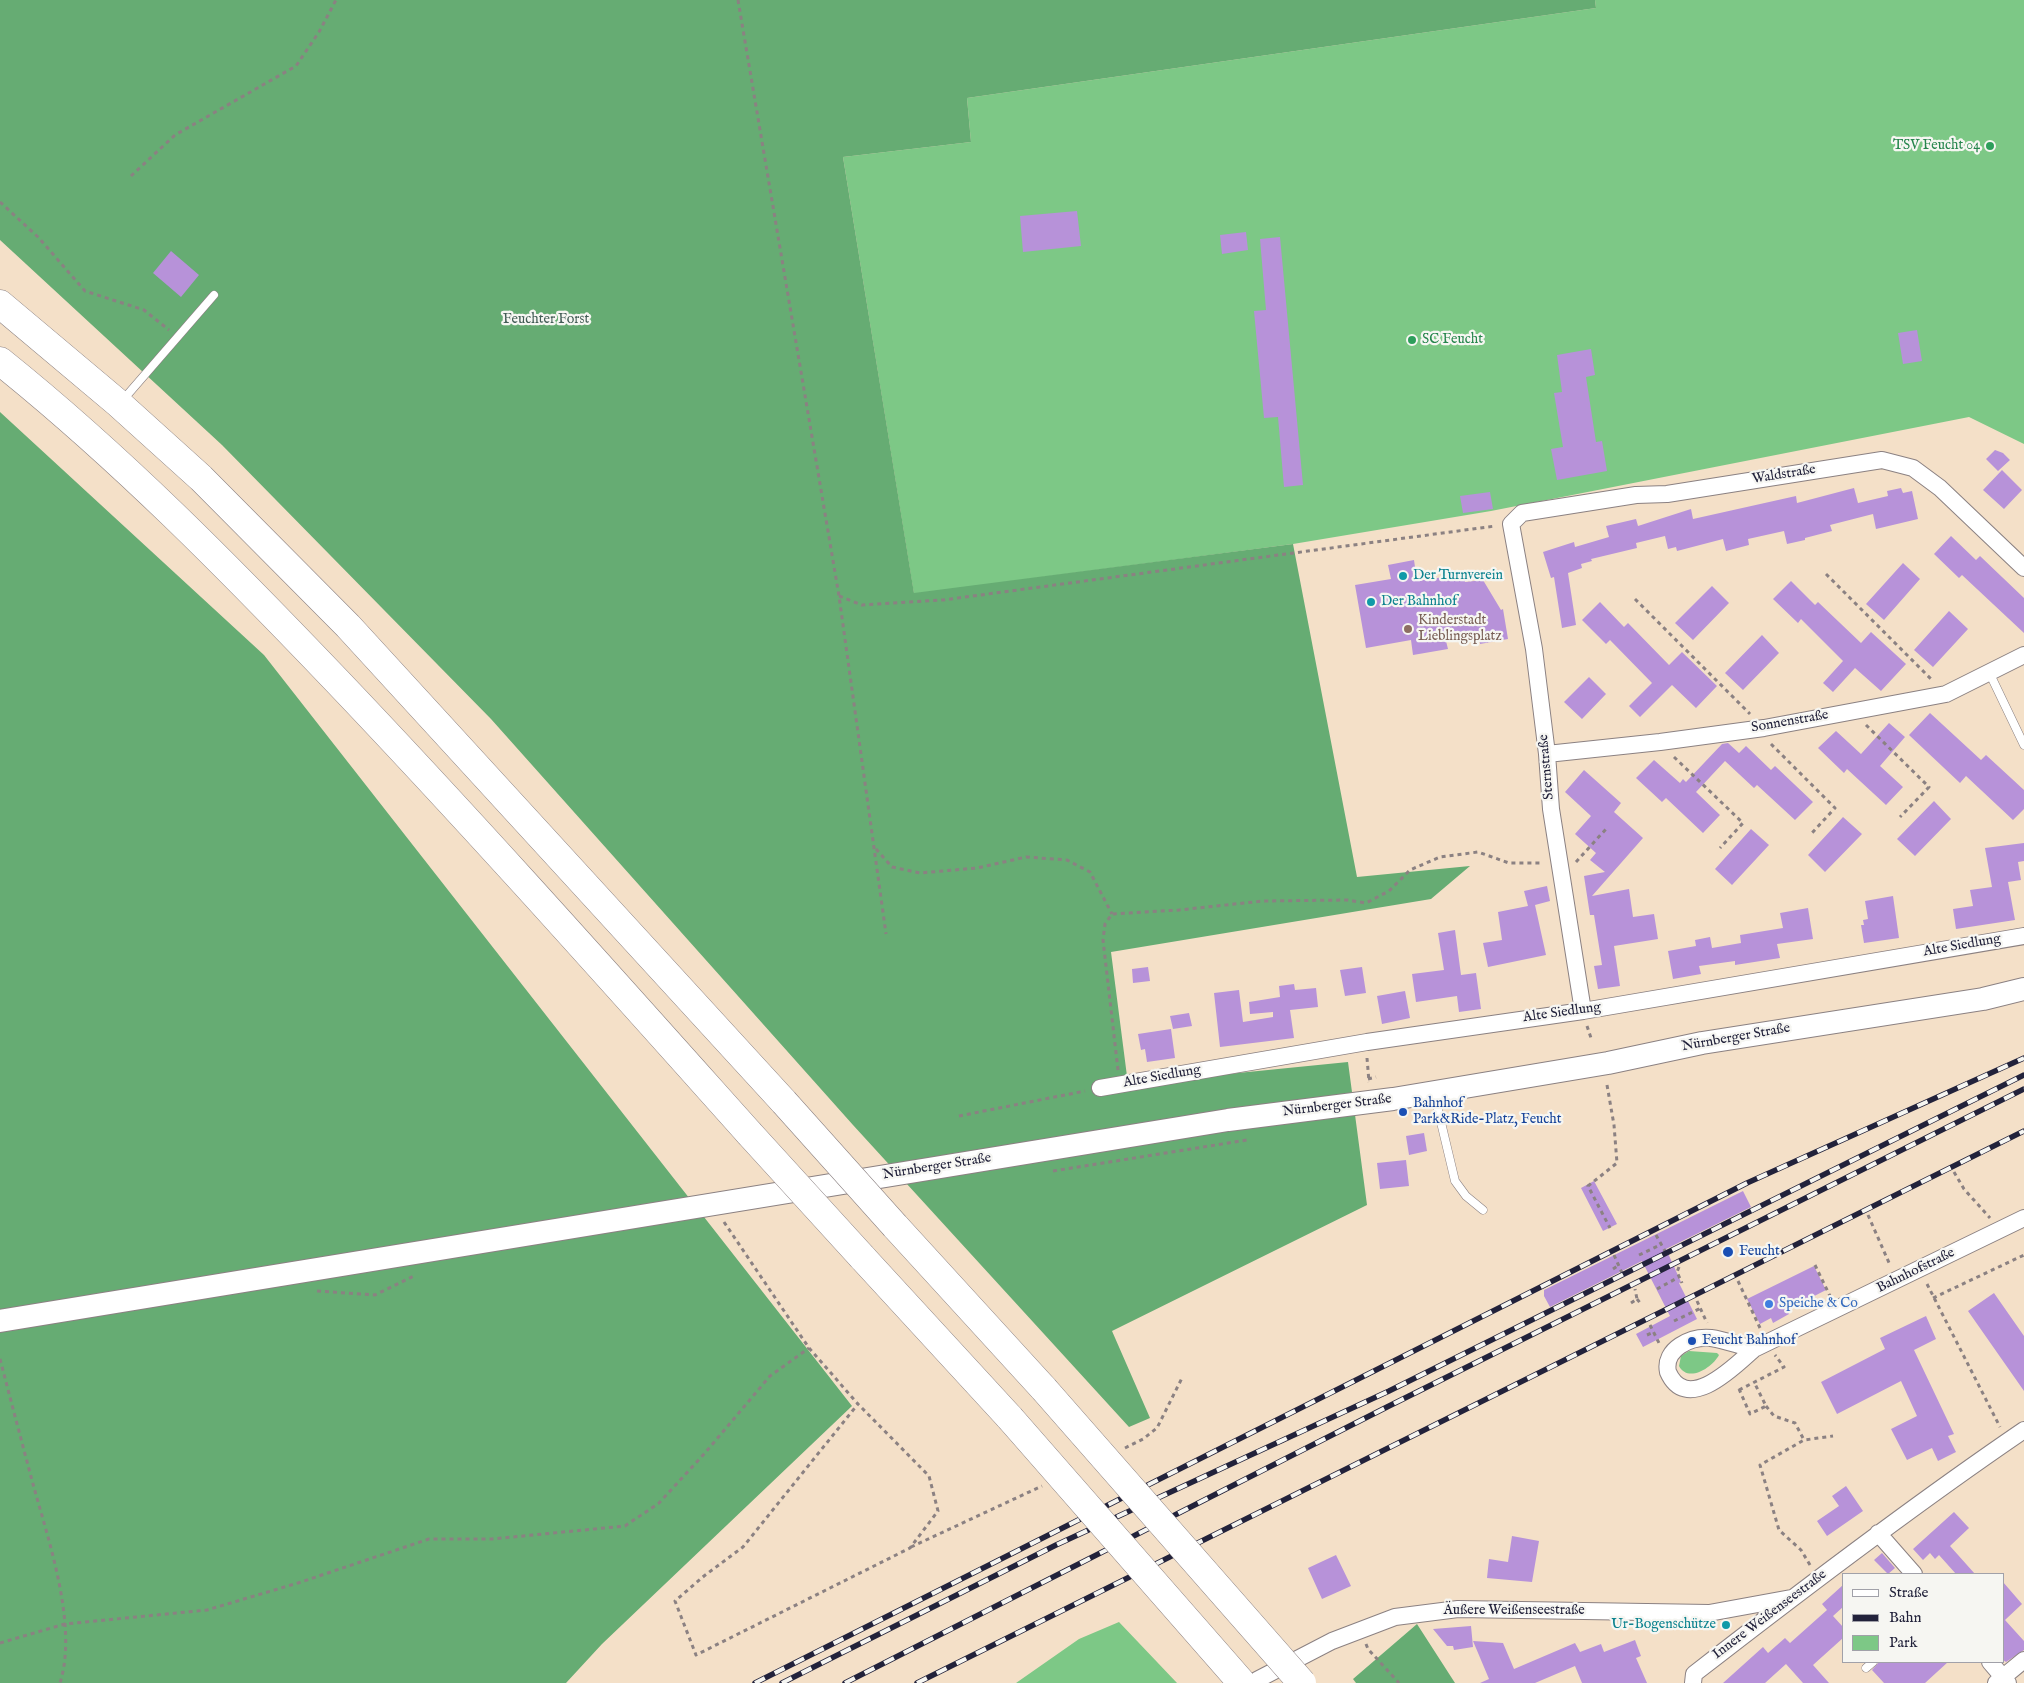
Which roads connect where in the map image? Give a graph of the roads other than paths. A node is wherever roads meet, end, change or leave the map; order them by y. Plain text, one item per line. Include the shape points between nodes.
1 (214, 295) dead end
2 (0, 304) edge
3 (0, 361) edge
4 (119, 404) junction
5 (1511, 524) joint
6 (2024, 568) edge
7 (2024, 655) edge
8 (1989, 672) junction
9 (2024, 745) edge
10 (1547, 754) junction
11 (2024, 936) edge
12 (2024, 989) edge
13 (1583, 1011) junction
14 (1100, 1088) road end
15 (1434, 1092) junction
16 (1482, 1210) dead end
17 (2024, 1218) edge
18 (0, 1321) edge
19 (1760, 1346) junction
20 (2024, 1430) edge
21 (1878, 1533) junction
22 (1913, 1573) edge
23 (1791, 1598) junction
24 (2024, 1660) edge
25 (1872, 1663) edge
26 (1991, 1663) edge
27 (1866, 1668) dead end
28 (2002, 1681) edge
29 (1242, 1683) edge
30 (1251, 1683) edge
31 (1302, 1683) edge
32 (1693, 1683) edge

1 - 4 lane
2 - 4 highway
3 - 29 highway, bridge via 186,527 492,846 1010,1418
4 - 31 highway, bridge via 201,478 348,626 1044,1388
5 - 6 street, Waldstraße via 1522,513 1882,460 1913,468 1940,488
5 - 10 street, Sternstraße via 1534,649
7 - 8 street, Sonnenstraße
8 - 9 lane
8 - 10 street, Sonnenstraße via 1946,694 1764,728
10 - 13 street, Sternstraße via 1551,808
11 - 13 street, Alte Siedlung
12 - 15 main road, Nürnberger Straße via 1984,999 1702,1043 1608,1063
13 - 14 street, Alte Siedlung via 1366,1042
15 - 16 lane via 1455,1181
15 - 18 main road, Nürnberger Straße via 1247,1118 767,1194
17 - 19 street, Bahnhofstraße
19 - 19 street, Bahnhofstraße via 1711,1338 1692,1341 1677,1348 1670,1356 1668,1372 1679,1386 1706,1387
20 - 21 street, Innere Weißenseestraße
21 - 22 street
21 - 23 street, Innere Weißenseestraße
23 - 30 street, Äußere Weißenseestraße via 1709,1613 1458,1609 1395,1617 1332,1641
23 - 32 street, Innere Weißenseestraße via 1694,1674
24 - 28 street
25 - 27 lane
26 - 28 street

